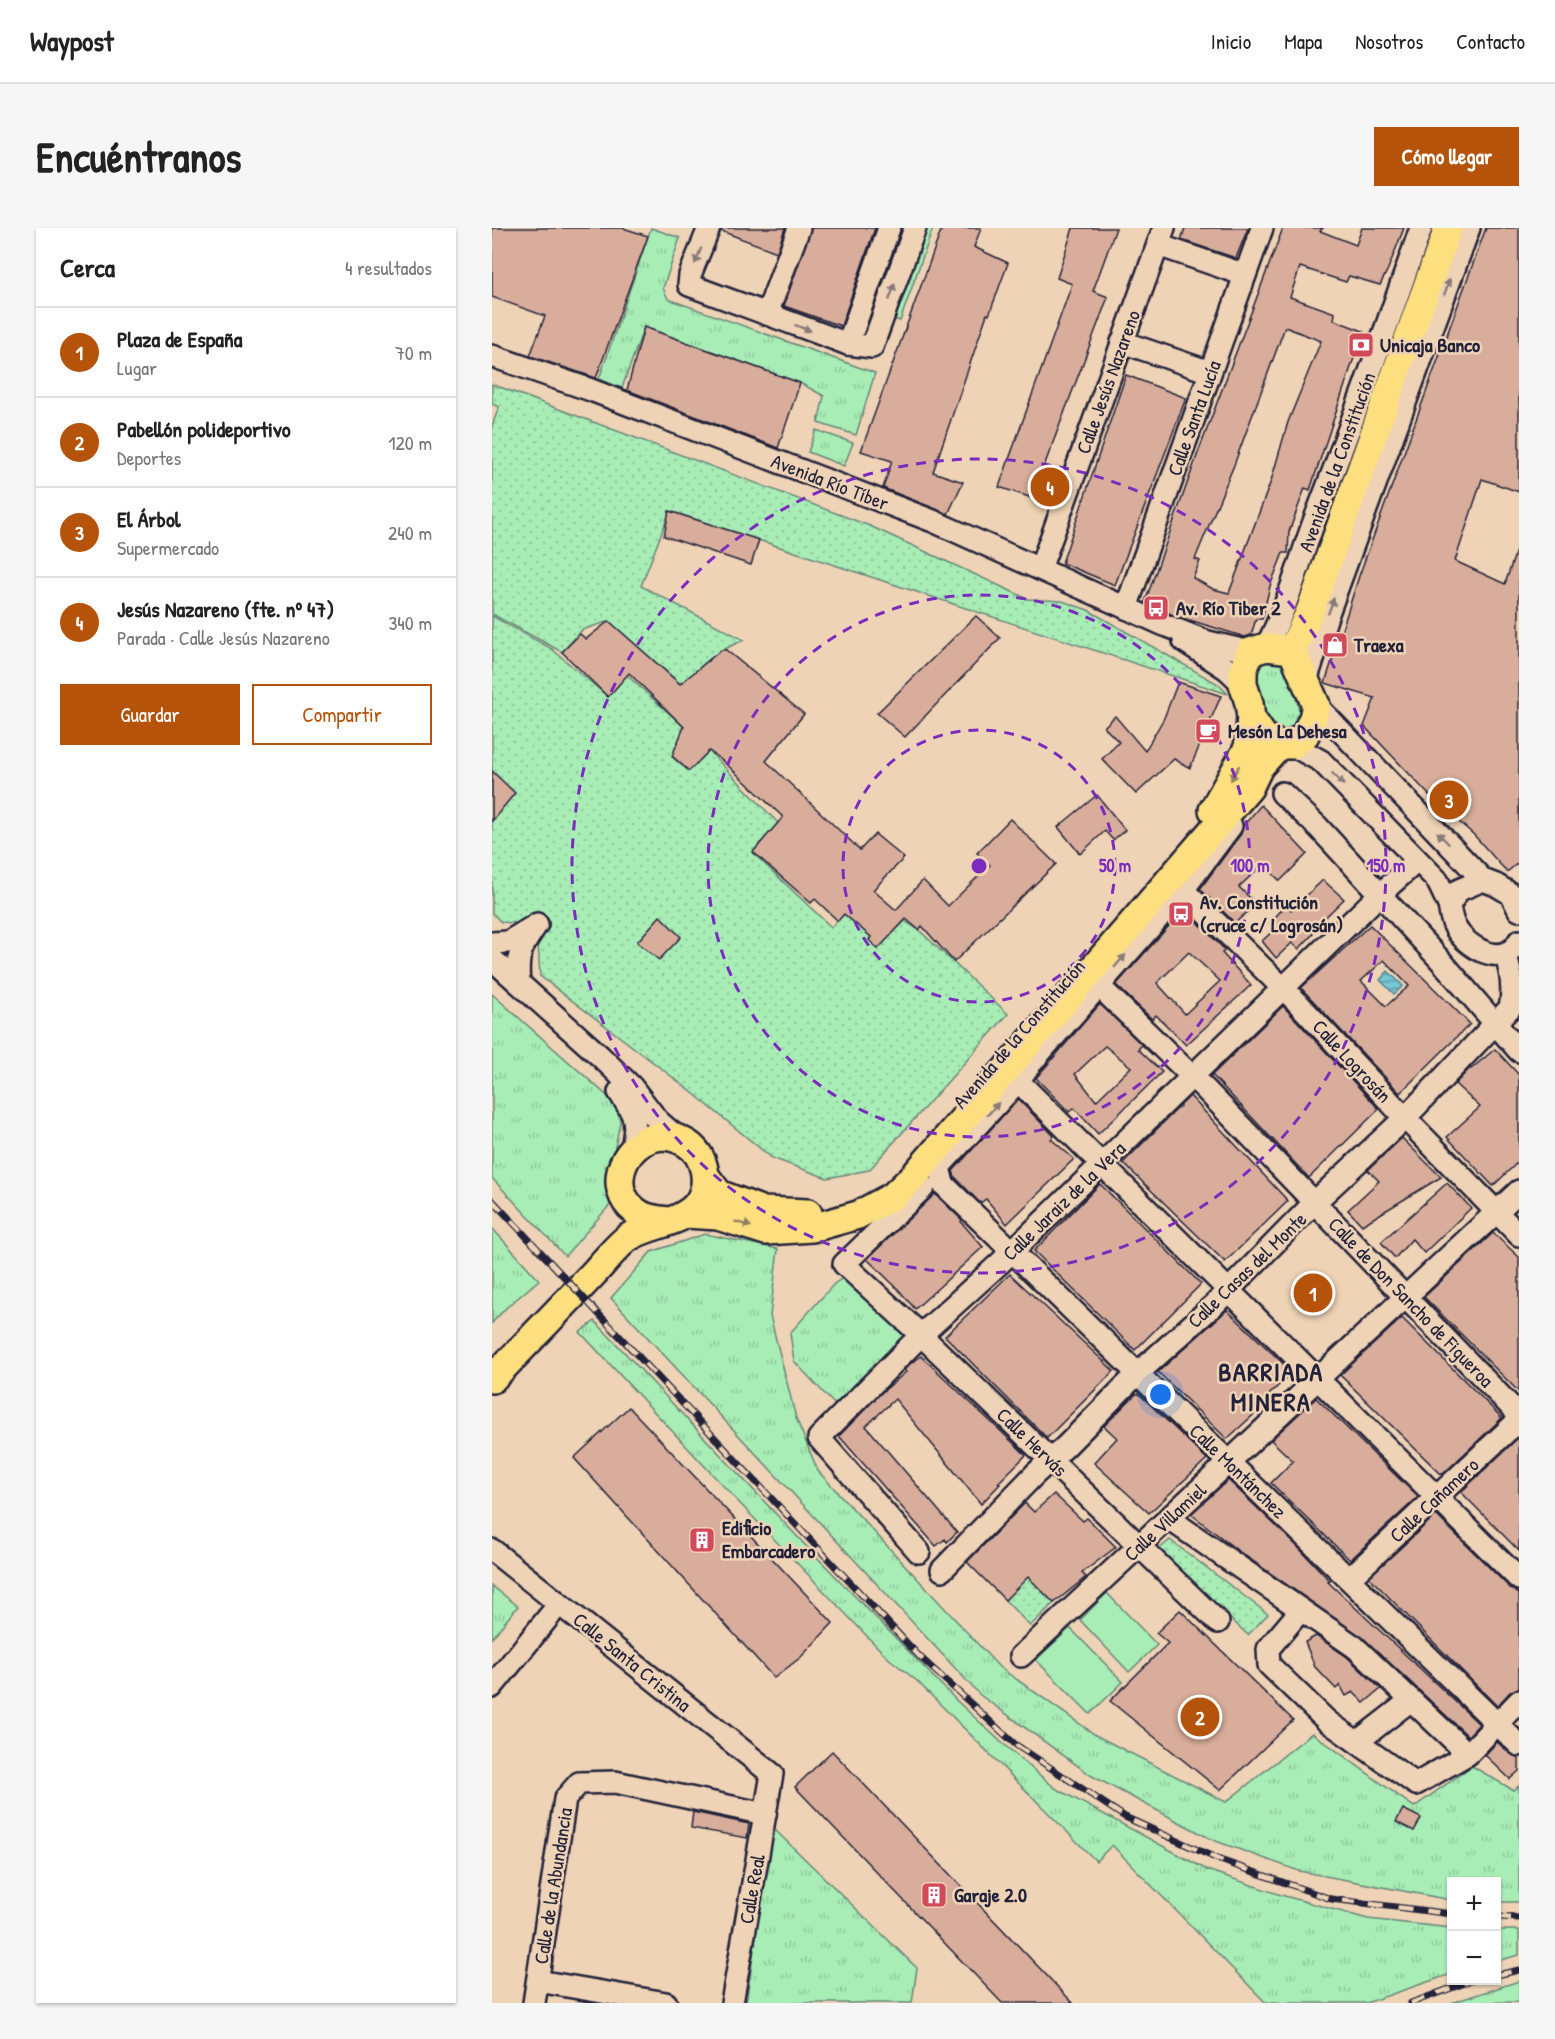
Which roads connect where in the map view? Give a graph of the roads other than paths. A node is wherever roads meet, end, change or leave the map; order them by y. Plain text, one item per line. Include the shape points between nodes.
1 (709, 228) edge
2 (799, 228) edge
3 (889, 228) edge
4 (915, 228) edge
5 (1262, 228) edge
6 (1440, 233) edge
7 (1161, 236) edge
8 (1410, 271) junction
9 (1245, 275) junction
10 (1418, 311) junction
11 (767, 314) junction
12 (1418, 341) junction
13 (1122, 342) junction
14 (848, 344) junction
15 (492, 356) edge
16 (1210, 372) junction
17 (1393, 408) junction
18 (1040, 569) junction
19 (1126, 608) junction
20 (1162, 624) junction
21 (1269, 650) junction
22 (1242, 684) junction
23 (1311, 693) junction
24 (1251, 718) junction
25 (1285, 745) junction
26 (1249, 788) junction
27 (1282, 793) dead end
28 (1417, 861) junction
29 (1484, 880) junction
30 (1183, 890) junction
31 (1379, 895) junction
32 (1516, 898) edge
33 (1449, 906) junction
34 (492, 943) edge
35 (1512, 947) edge
36 (492, 959) edge
37 (492, 977) edge
38 (519, 983) junction
39 (1099, 986) junction
40 (1283, 989) junction
41 (1496, 1024) junction
42 (1519, 1051) edge
43 (1192, 1077) junction
44 (1018, 1081) junction
45 (1405, 1118) junction
46 (678, 1138) junction
47 (632, 1148) junction
48 (1101, 1165) junction
49 (939, 1167) joint
50 (706, 1177) junction
51 (924, 1187) dead end
52 (1519, 1191) edge
53 (626, 1201) junction
54 (1315, 1202) junction
55 (1497, 1211) junction
56 (677, 1218) junction
57 (1519, 1235) edge
58 (1012, 1251) junction
59 (1228, 1290) junction
60 (1406, 1296) junction
61 (921, 1335) junction
62 (492, 1358) edge
63 (1138, 1373) junction
64 (492, 1379) edge
65 (1317, 1379) junction
66 (1519, 1415) edge
67 (1519, 1420) edge
68 (1051, 1460) junction
69 (1228, 1462) junction
70 (1436, 1497) junction
71 (1168, 1518) junction
72 (1140, 1545) junction
73 (492, 1550) edge
74 (919, 1552) dead end
75 (942, 1570) dead end
76 (1519, 1579) edge
77 (1349, 1580) junction
78 (559, 1604) junction
79 (1301, 1610) junction
80 (1218, 1622) dead end
81 (1021, 1656) dead end
82 (492, 1687) edge
83 (1411, 1700) junction
84 (1519, 1701) edge
85 (1497, 1724) junction
86 (1357, 1742) junction
87 (1519, 1745) edge
88 (1468, 1754) junction
89 (772, 1774) joint
90 (765, 1814) junction
91 (538, 1981) junction
92 (534, 2003) edge
93 (666, 2003) edge
94 (732, 2003) edge

1 -> 11 street via 689,285
2 - 11 street
3 - 14 street
14 -> 4 street via 872,347
5 - 9 street, Calle Santa Lucía
6 - 8 street
6 - 8 street, Avenida de la Constitución via 1435,250
6 - 10 main road, Avenida de la Constitución
12 -> 6 street, Avenida de la Constitución
7 - 9 street
7 - 13 street, Calle Jesús Nazareno
8 - 10 street via 1419,289
8 - 21 street, Avenida de la Constitución
9 - 16 street, Calle Santa Lucía
10 - 12 main road, Avenida de la Constitución
11 -> 14 street
12 - 17 main road, Avenida de la Constitución
12 - 17 street, Avenida de la Constitución
13 - 16 street
13 - 18 street, Calle Jesús Nazareno
15 - 18 street, Avenida Río Tíber via 933,521
16 - 19 street, Calle Santa Lucía
17 - 21 main road, Avenida de la Constitución via 1310,611
23 -> 17 street, Avenida de la Constitución via 1327,616
18 - 19 street, Avenida Río Tíber
19 - 20 street, Avenida Río Tíber
20 - 21 street, Avenida Río Tíber via 1208,642
20 - 22 street, Avenida Río Tíber
21 - 22 main road via 1243,671
21 - 23 main road
22 - 24 main road
23 - 25 main road via 1313,718 1305,735
29 -> 23 street
24 - 25 main road via 1264,737
24 -> 50 main road, Avenida de la Constitución via 1248,748 1208,818 906,1166 847,1203 809,1214 763,1211 718,1194
25 - 26 main road, Avenida de la Constitución via 1259,767
25 -> 28 street via 1321,761
26 - 30 street, Avenida de la Constitución via 1234,823
56 -> 26 main road, Avenida de la Constitución via 718,1216 766,1231 812,1228 858,1215 892,1196 914,1176
27 - 31 street via 1318,826
28 - 31 street, Calle Jaraiz de la Vera
28 - 33 street via 1437,880
29 - 32 street
29 - 33 street via 1459,890
39 -> 30 street, Avenida de la Constitución
30 - 40 street, Calle Logrosán
31 - 40 street, Calle Jaraiz de la Vera
31 - 41 street
33 - 35 street via 1454,925 1468,944 1488,955
34 - 38 street via 508,942 537,924 522,945 517,966
35 - 41 street, Calle Casas del Monte via 1514,992 1510,1008
36 - 38 street
37 - 47 street via 618,1092 634,1114
38 - 46 street via 631,1086
39 - 43 street, Calle de Don Sancho de Figueroa
39 - 44 street, Avenida de la Constitución
40 - 43 street, Calle Jaraiz de la Vera
40 - 45 street, Calle Logrosán
41 - 42 street
41 - 45 street, Calle Casas del Monte
43 - 48 street, Calle Jaraiz de la Vera
43 - 54 street, Calle de Don Sancho de Figueroa
44 - 48 street
49 -> 44 street, Avenida de la Constitución
45 - 54 street, Calle Casas del Monte
45 - 55 street, Calle Logrosán
46 - 47 main road via 659,1135
46 - 50 main road via 701,1158
47 - 53 main road via 620,1175
48 - 58 street, Calle Jaraiz de la Vera
48 - 59 street
49 - 58 street, Calle Montánchez via 943,1184
50 - 56 main road via 698,1204
51 - 61 street, Calle Hervás via 844,1264
52 - 55 street, Calle Villamiel
53 - 56 main road via 648,1218
53 - 62 main road via 618,1225
54 - 59 street, Calle Casas del Monte
54 - 60 street, Calle de Don Sancho de Figueroa
55 - 57 street, Calle Logrosán
55 - 60 street, Calle Villamiel
56 - 64 main road, Avenida de la Constitución via 628,1237
58 - 61 street, Calle Jaraiz de la Vera
58 - 63 street, Calle Montánchez
59 - 63 street, Calle Casas del Monte
59 - 65 street
60 - 65 street, Calle Villamiel
60 - 66 street, Calle de Don Sancho de Figueroa
61 - 68 street, Calle Hervás
61 - 74 street, Calle Jaraiz de la Vera via 819,1438
63 - 68 street, Calle Casas del Monte
63 - 69 street, Calle Montánchez
65 - 69 street, Calle Villamiel
65 - 70 street
67 - 70 street, Calle Cañamero
68 - 72 street, Calle Hervás
68 - 75 street, Calle Casas del Monte
69 - 71 street, Calle Villamiel
69 - 77 street, Calle Montánchez
70 - 76 street
70 - 77 street, Calle Cañamero
71 - 72 street, Calle Villamiel
71 - 79 street
72 - 80 street, Calle Hervás
72 - 81 street, Calle Villamiel
73 - 78 street, Calle Santa Cristina
77 - 85 street, Calle Montánchez
78 - 82 street
78 - 89 street, Calle Santa Cristina
79 - 83 street via 1355,1647
79 - 86 street via 1268,1649 1269,1665 1327,1721
83 - 86 street
83 - 88 street
84 - 85 street
85 - 87 street, Calle Montánchez
85 - 88 street
86 - 88 street via 1416,1784
89 - 90 street, Calle Real
90 - 91 street, Calle de la Abundancia via 615,1782 579,1783 565,1799
90 - 94 street, Calle Real
91 - 92 street, Calle de la Abundancia
91 - 93 street

